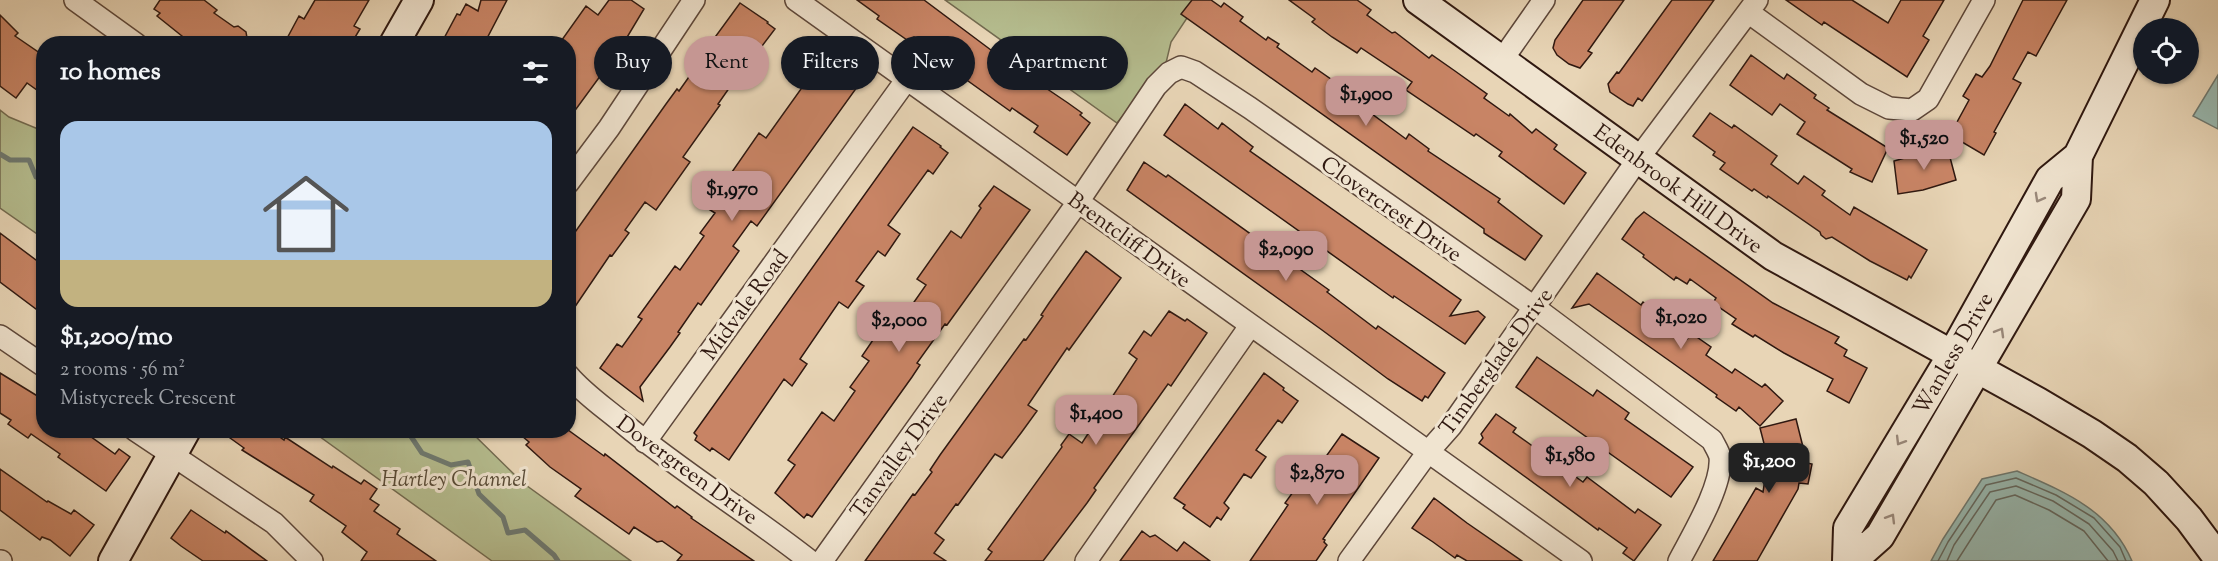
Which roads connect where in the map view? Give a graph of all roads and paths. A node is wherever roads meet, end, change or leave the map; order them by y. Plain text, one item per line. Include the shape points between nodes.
1 (75, 0) edge
2 (419, 0) edge
3 (694, 0) edge
4 (796, 0) edge
5 (1418, 0) edge
6 (1544, 0) edge
7 (1984, 0) edge
8 (2155, 0) edge
9 (1752, 6) edge
10 (125, 36) edge
11 (399, 36) edge
12 (1502, 60) junction
13 (891, 68) edge
14 (899, 90) edge
15 (922, 90) edge
16 (2078, 156) junction
17 (1638, 159) junction
18 (576, 172) edge
19 (1078, 202) junction
20 (1534, 307) junction
21 (1250, 326) junction
22 (0, 336) edge
23 (1952, 355) junction
24 (36, 361) edge
25 (1978, 369) junction
26 (576, 384) edge
27 (146, 438) edge
28 (182, 438) edge
29 (645, 442) junction
30 (1428, 452) junction
31 (173, 457) junction
32 (2215, 547) edge
33 (113, 561) edge
34 (312, 561) edge
35 (810, 561) edge
36 (822, 561) edge
37 (1086, 561) edge
38 (1349, 561) edge
39 (1581, 561) edge
40 (1679, 561) edge
41 (1847, 561) edge
42 (1852, 561) edge

1 - 10 street
2 - 11 street
3 - 18 street
4 - 13 street, Brentcliff Drive
5 - 12 street, Edenbrook Hill Drive
6 - 12 street
7 - 9 street via 1928,99 1912,110 1889,108 1861,94
8 - 16 street, Wanless Drive
9 - 17 street, Timberglade Drive
12 - 17 street, Edenbrook Hill Drive
14 - 29 street, Midvale Road
15 - 19 street, Brentcliff Drive
16 -> 23 street, Wanless Drive via 2050,179
25 -> 16 street, Wanless Drive via 2076,198
17 - 20 street, Timberglade Drive
17 - 23 street, Edenbrook Hill Drive via 1773,256
19 - 20 street, Clovercrest Drive via 1156,86 1181,67 1250,108
19 - 21 street, Brentcliff Drive
19 - 36 street, Tanvalley Drive
20 - 30 street, Timberglade Drive via 1451,426
20 - 40 street via 1712,440 1720,456 1719,472
21 - 30 street, Brentcliff Drive
21 - 37 street
22 - 24 street
23 - 25 street, Edenbrook Hill Drive
23 -> 41 street, Wanless Drive via 1848,528
25 - 32 street via 2127,458 2156,483
42 -> 25 street, Wanless Drive via 1880,536
26 - 29 street, Dovergreen Drive
27 - 31 street
28 - 31 street
29 - 35 street, Dovergreen Drive
30 - 38 street, Timberglade Drive
30 - 39 street, Brentcliff Drive
31 - 33 street
31 - 34 street via 274,523

